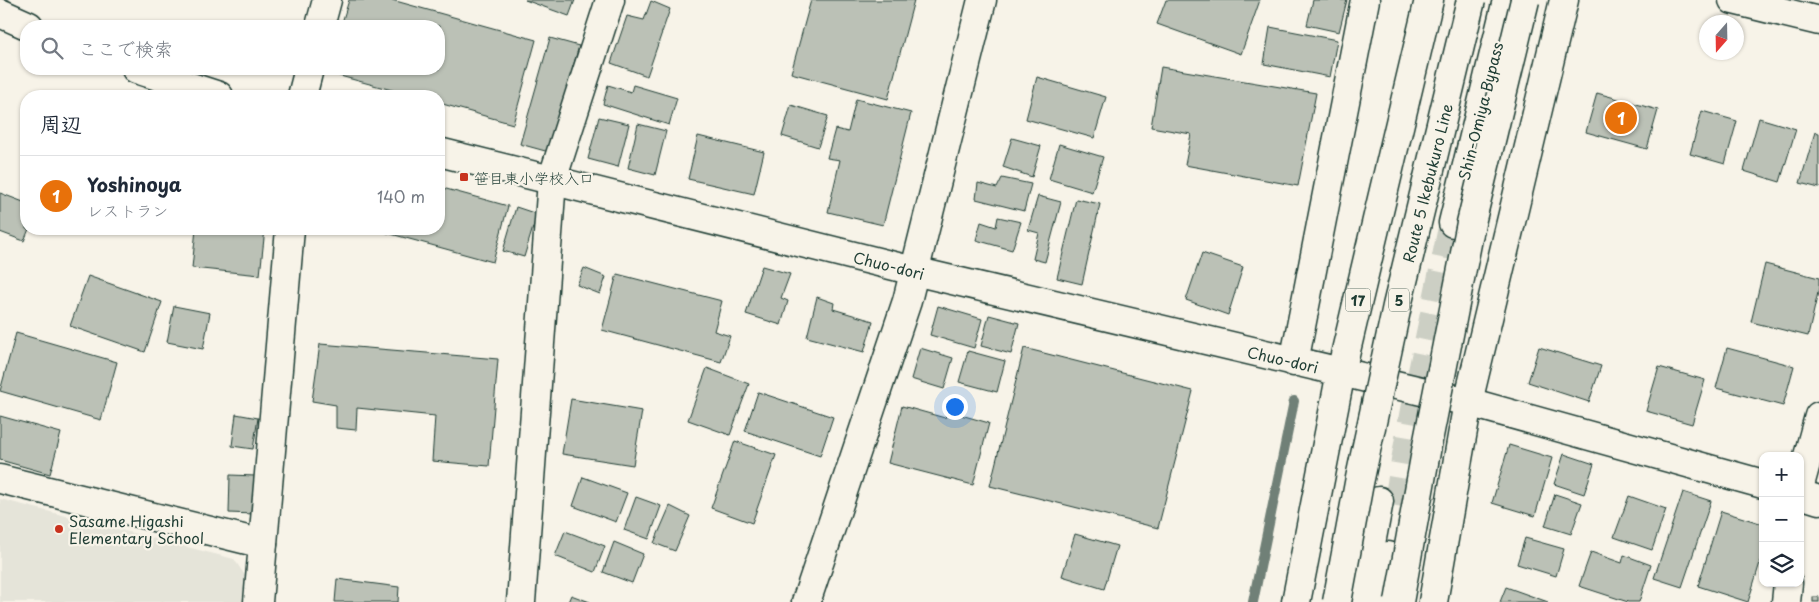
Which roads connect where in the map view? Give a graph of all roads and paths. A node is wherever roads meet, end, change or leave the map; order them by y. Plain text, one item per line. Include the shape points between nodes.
1 (327, 0) edge
2 (610, 0) edge
3 (982, 0) edge
4 (1365, 0) edge
5 (1429, 0) edge
6 (1471, 0) edge
7 (1489, 0) edge
8 (1507, 0) edge
9 (1526, 0) edge
10 (1564, 0) edge
11 (1733, 0) edge
12 (0, 13) edge
13 (322, 20) edge
14 (1819, 21) edge
15 (20, 22) edge
16 (154, 75) edge
17 (307, 75) edge
18 (201, 90) edge
19 (303, 90) edge
20 (445, 153) edge
21 (552, 180) junction
22 (289, 235) edge
23 (914, 271) junction
24 (1294, 362) junction
25 (1341, 372) junction
26 (1468, 402) junction
27 (1819, 416) edge
28 (1804, 470) edge
29 (0, 479) edge
30 (1759, 483) edge
31 (1804, 495) edge
32 (1819, 500) edge
33 (263, 544) junction
34 (1788, 587) edge
35 (258, 602) edge
36 (521, 602) edge
37 (806, 602) edge
38 (1296, 602) edge
39 (1337, 602) edge
40 (1360, 602) edge
41 (1380, 602) edge
42 (1399, 602) edge
43 (1433, 602) edge
44 (1786, 602) edge

1 - 13 main road
2 - 21 main road
3 - 23 main road
4 - 24 main road
5 - 25 main road, 17
6 - 39 main road, Route 5 Ikebukuro Line / 5, bridge via 1397,306
7 - 8 main road, Shin-Omiya Bypass via 1445,221
9 - 42 main road, bridge via 1471,223
10 - 26 main road
11 - 14 main road
12 - 15 main road
16 - 18 main road
17 - 19 main road
20 - 21 main road, Chuo-dori
21 - 23 main road, Chuo-dori
21 - 36 main road
22 - 33 main road
23 - 24 main road, Chuo-dori
23 - 37 main road via 907,301
24 - 25 main road, Chuo-dori
25 - 26 main road, Chuo-dori
25 - 38 main road, 17
26 - 30 main road, Chuo-dori
26 - 43 main road
27 - 28 main road
29 - 33 main road
31 - 32 main road
33 - 35 main road
34 - 44 main road
40 - 41 main road via 1388,503

